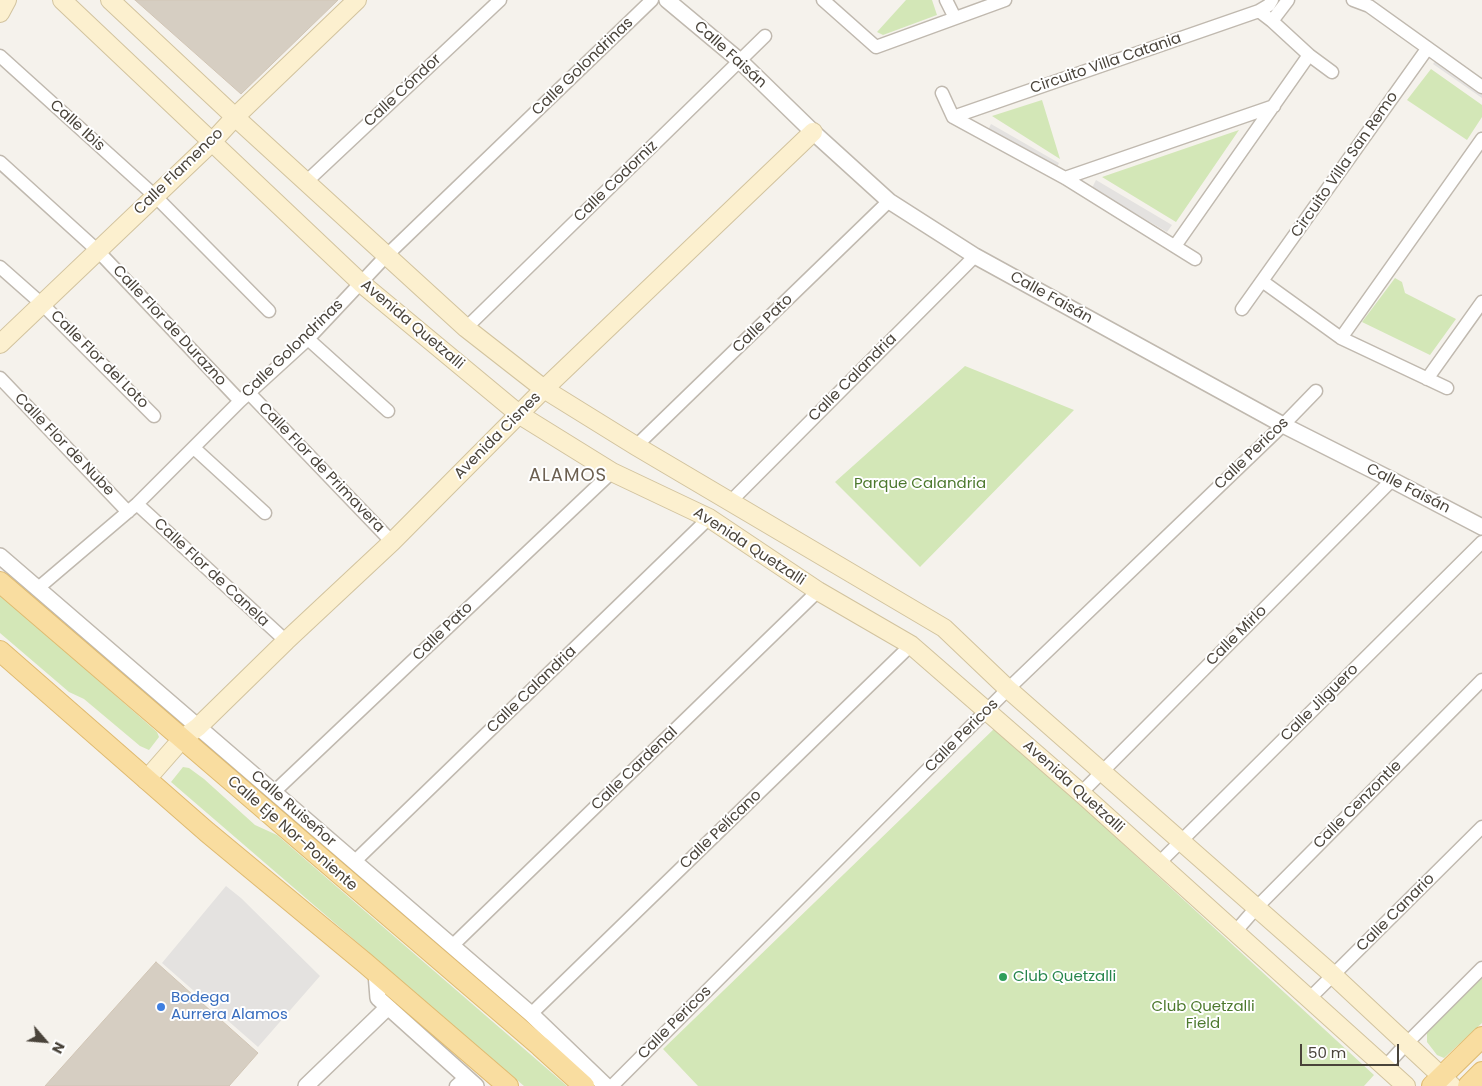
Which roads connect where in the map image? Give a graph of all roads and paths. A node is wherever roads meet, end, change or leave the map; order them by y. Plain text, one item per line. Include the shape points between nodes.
1 (7, 0) edge
2 (62, 0) edge
3 (110, 0) edge
4 (357, 0) edge
5 (500, 0) edge
6 (652, 0) edge
7 (667, 0) edge
8 (824, 0) edge
9 (946, 0) edge
10 (1005, 0) edge
11 (1272, 0) edge
12 (1288, 0) edge
13 (1353, 0) edge
14 (1367, 3) edge
15 (1259, 11) junction
16 (0, 13) edge
17 (955, 18) junction
18 (1272, 21) junction
19 (765, 36) dead end
20 (1427, 49) junction
21 (1309, 55) junction
22 (0, 56) edge
23 (740, 61) junction
24 (1332, 72) dead end
25 (1482, 86) edge
26 (942, 93) dead end
27 (1274, 106) junction
28 (234, 117) junction
29 (953, 117) junction
30 (813, 132) junction
31 (1482, 139) edge
32 (212, 142) junction
33 (0, 162) edge
34 (1065, 178) junction
35 (306, 182) junction
36 (154, 196) junction
37 (889, 202) junction
38 (1175, 246) junction
39 (98, 251) junction
40 (386, 256) junction
41 (975, 256) junction
42 (1194, 259) dead end
43 (0, 267) edge
44 (1262, 281) junction
45 (361, 283) junction
46 (1482, 302) edge
47 (43, 305) junction
48 (1242, 309) dead end
49 (269, 311) dead end
50 (466, 328) junction
51 (1341, 338) junction
52 (308, 339) junction
53 (0, 344) edge
54 (0, 378) edge
55 (1427, 379) junction
56 (1447, 388) dead end
57 (544, 389) junction
58 (1316, 391) dead end
59 (245, 397) junction
60 (388, 411) dead end
61 (520, 415) junction
62 (154, 416) dead end
63 (1283, 425) junction
64 (636, 446) junction
65 (194, 448) junction
66 (612, 472) junction
67 (1392, 480) junction
68 (731, 501) junction
69 (133, 508) junction
70 (265, 512) dead end
71 (709, 518) junction
72 (1482, 527) edge
73 (392, 542) junction
74 (1482, 542) edge
75 (0, 556) edge
76 (0, 582) edge
77 (37, 589) junction
78 (818, 591) junction
79 (286, 641) junction
80 (911, 645) junction
81 (0, 651) edge
82 (1482, 680) edge
83 (1008, 689) junction
84 (988, 711) junction
85 (190, 733) junction
86 (1103, 771) junction
87 (146, 780) junction
88 (274, 792) junction
89 (1081, 793) junction
90 (1482, 827) edge
91 (1181, 842) junction
92 (354, 862) junction
93 (1158, 864) junction
94 (1256, 908) junction
95 (1235, 932) junction
96 (452, 946) junction
97 (1482, 968) edge
98 (376, 973) junction
99 (1333, 976) junction
100 (1309, 999) junction
101 (387, 1008) junction
102 (531, 1014) junction
103 (1482, 1037) edge
104 (1406, 1044) junction
105 (1385, 1067) junction
106 (1482, 1072) edge
107 (466, 1083) edge
108 (1442, 1083) edge
109 (306, 1086) edge
110 (508, 1086) edge
111 (584, 1086) edge
112 (606, 1086) edge
113 (612, 1086) edge
114 (1406, 1086) edge
115 (1468, 1086) edge

1 - 16 main road
2 - 32 main road, Avenida Quetzalli
3 - 28 main road, Avenida Quetzalli
4 - 28 main road, Calle Flamenco
5 - 35 street, Calle Cóndor
6 - 40 street, Calle Golondrinas
7 - 23 street, Calle Faisán
8 - 17 street via 876,47
9 - 17 street
10 - 17 street
11 - 15 street, Circuito Villa Catania
12 - 18 street
13 - 14 street
14 - 20 street
15 - 18 street
15 - 29 street, Circuito Villa Catania
18 - 21 street
19 - 23 street, Calle Codorniz
20 - 25 street
20 - 44 street, Circuito Villa San Remo
21 - 24 street
21 - 27 street
22 - 36 street, Calle Ibis
23 - 30 street, Calle Faisán
23 - 50 street, Calle Codorniz
26 - 29 street
27 - 34 street
27 - 38 street
28 - 32 main road, Calle Flamenco
28 - 35 main road, Avenida Quetzalli
29 - 34 street
30 - 37 street, Calle Faisán
30 - 57 main road, Avenida Cisnes
31 - 51 street
32 - 36 main road, Calle Flamenco
32 - 45 main road, Avenida Quetzalli
33 - 39 street, Calle Flor de Durazno
34 - 38 street
35 - 40 main road, Avenida Quetzalli
36 - 39 main road, Calle Flamenco
36 - 49 street, Calle Ibis
37 - 41 street, Calle Faisán
37 - 64 street, Calle Pato
38 - 42 street
39 - 47 main road, Calle Flamenco
39 - 59 street, Calle Flor de Durazno
40 - 45 street, Calle Golondrinas
40 - 50 main road, Avenida Quetzalli
41 - 63 street, Calle Faisán
41 - 68 street, Calle Calandria
43 - 47 street, Calle Flor del Loto
44 - 48 street, Circuito Villa San Remo
44 - 51 street
45 - 52 street, Calle Golondrinas
45 - 61 main road, Avenida Quetzalli
46 - 55 street
47 - 53 main road, Calle Flamenco
47 - 62 street, Calle Flor del Loto
50 - 57 main road, Avenida Quetzalli
51 - 55 street
52 - 59 street, Calle Golondrinas
52 - 60 street
54 - 69 street, Calle Flor de Nube
55 - 56 street
57 - 61 main road, Avenida Cisnes
57 - 64 main road, Avenida Quetzalli
58 - 63 street, Calle Pericos
59 - 65 street, Calle Golondrinas
59 - 73 street, Calle Flor de Primavera
61 - 66 main road, Avenida Quetzalli
61 - 73 main road, Avenida Cisnes
63 - 67 street, Calle Faisán
63 - 83 street, Calle Pericos
64 - 68 main road, Avenida Quetzalli
65 - 69 street, Calle Golondrinas
65 - 70 street
66 - 71 main road, Avenida Quetzalli
66 - 88 street, Calle Pato
67 - 72 street, Calle Faisán
67 - 86 street, Calle Mirlo
68 - 83 main road, Avenida Quetzalli via 944,628
69 - 77 street, Calle Golondrinas
69 - 79 street, Calle Flor de Canela
71 - 78 main road, Avenida Quetzalli
71 - 92 street, Calle Calandria
73 - 79 main road, Avenida Cisnes
74 - 91 street, Calle Jilguero
75 - 77 street, Calle Ruiseñor
76 - 85 main road, Calle Eje Nor-Poniente
77 - 85 street, Calle Ruiseñor
78 - 80 main road, Avenida Quetzalli
78 - 96 street, Calle Cardenal
79 - 85 main road, Avenida Cisnes
80 - 84 main road, Avenida Quetzalli
80 - 102 street, Calle Pelícano
81 - 87 main road
82 - 94 street, Calle Cenzontle
83 - 84 street, Calle Pericos
83 - 86 main road, Avenida Quetzalli
84 - 89 main road, Avenida Quetzalli
84 - 113 street, Calle Pericos
85 - 87 main road, Avenida Cisnes
85 - 88 street, Calle Ruiseñor
85 - 111 main road, Calle Eje Nor-Poniente
86 - 89 street, Calle Mirlo
86 - 91 main road, Avenida Quetzalli
87 - 98 main road
88 - 92 street, Calle Ruiseñor
89 - 93 main road, Avenida Quetzalli
90 - 99 street, Calle Canario
91 - 93 street, Calle Jilguero
91 - 94 main road, Avenida Quetzalli
92 - 96 street, Calle Ruiseñor
93 - 95 main road, Avenida Quetzalli
94 - 95 street, Calle Cenzontle
94 - 99 main road, Avenida Quetzalli
95 - 100 main road, Avenida Quetzalli
96 - 102 street, Calle Ruiseñor
97 - 104 street
98 - 101 street via 378,998
98 - 110 main road
99 - 100 street, Calle Canario
99 - 104 main road, Avenida Quetzalli
100 - 105 main road, Avenida Quetzalli
101 - 107 street
101 - 109 street
102 - 112 street, Calle Ruiseñor
103 - 108 main road
104 - 105 street
104 - 108 main road, Avenida Quetzalli
105 - 114 main road, Avenida Quetzalli
106 - 115 main road

